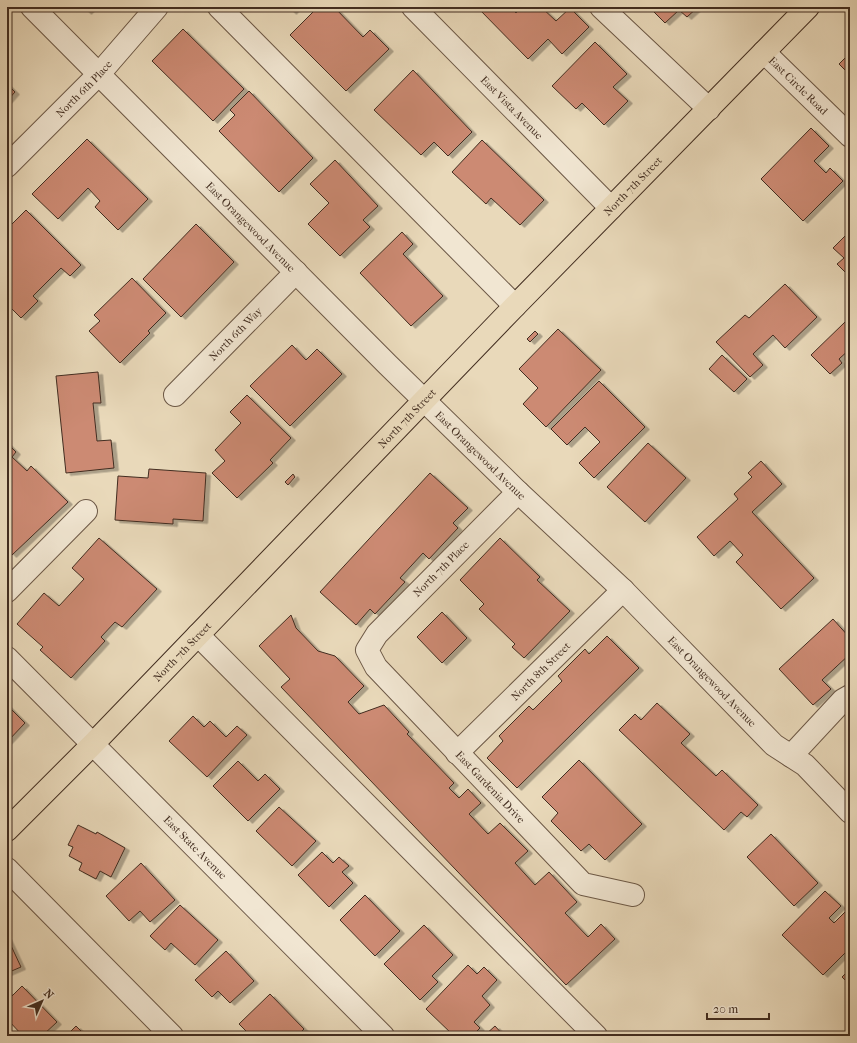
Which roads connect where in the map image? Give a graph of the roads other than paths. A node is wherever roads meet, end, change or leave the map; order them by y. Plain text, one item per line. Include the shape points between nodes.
1 (32, 7) edge
2 (157, 7) edge
3 (219, 7) edge
4 (413, 7) edge
5 (602, 7) edge
6 (808, 7) edge
7 (764, 52) junction
8 (99, 74) junction
9 (709, 109) junction
10 (850, 136) edge
11 (7, 166) edge
12 (612, 208) junction
13 (296, 272) junction
14 (515, 306) junction
15 (175, 395) dead end
16 (424, 401) junction
17 (518, 492) junction
18 (86, 511) dead end
19 (623, 590) junction
20 (7, 591) edge
21 (198, 635) junction
22 (368, 650) joint
23 (7, 658) edge
24 (850, 696) edge
25 (93, 744) junction
26 (457, 753) junction
27 (791, 756) junction
28 (850, 812) edge
29 (7, 830) edge
30 (7, 869) edge
31 (633, 895) dead end
32 (172, 1036) edge
33 (383, 1036) edge
34 (596, 1036) edge

1 - 8 street, East Orangewood Avenue
2 - 8 street, North 6th Place
3 - 14 street
4 - 12 street, East Vista Avenue
5 - 9 street
6 - 7 main road, North 7th Street
7 - 9 main road, North 7th Street
7 - 10 street, East Circle Road
8 - 11 street, North 6th Place
8 - 13 street, East Orangewood Avenue
9 - 12 main road, North 7th Street
12 - 14 main road, North 7th Street
13 - 15 street, North 6th Way
13 - 16 street, East Orangewood Avenue
14 - 16 main road, North 7th Street
16 - 17 street, East Orangewood Avenue
16 - 21 main road, North 7th Street
17 - 19 street, East Orangewood Avenue
17 - 22 street, North 7th Place via 377,634
18 - 20 street
19 - 26 street, North 8th Street
19 - 27 street, East Orangewood Avenue via 774,745
21 - 25 main road, North 7th Street
21 - 34 street
22 - 26 street, East Gardenia Drive via 376,667
23 - 25 street, East State Avenue
24 - 27 street via 843,700
25 - 29 main road, North 7th Street
25 - 33 street, East State Avenue
26 - 31 street, East Gardenia Drive via 583,884
27 - 28 street, East Orangewood Avenue via 805,765
30 - 32 street

